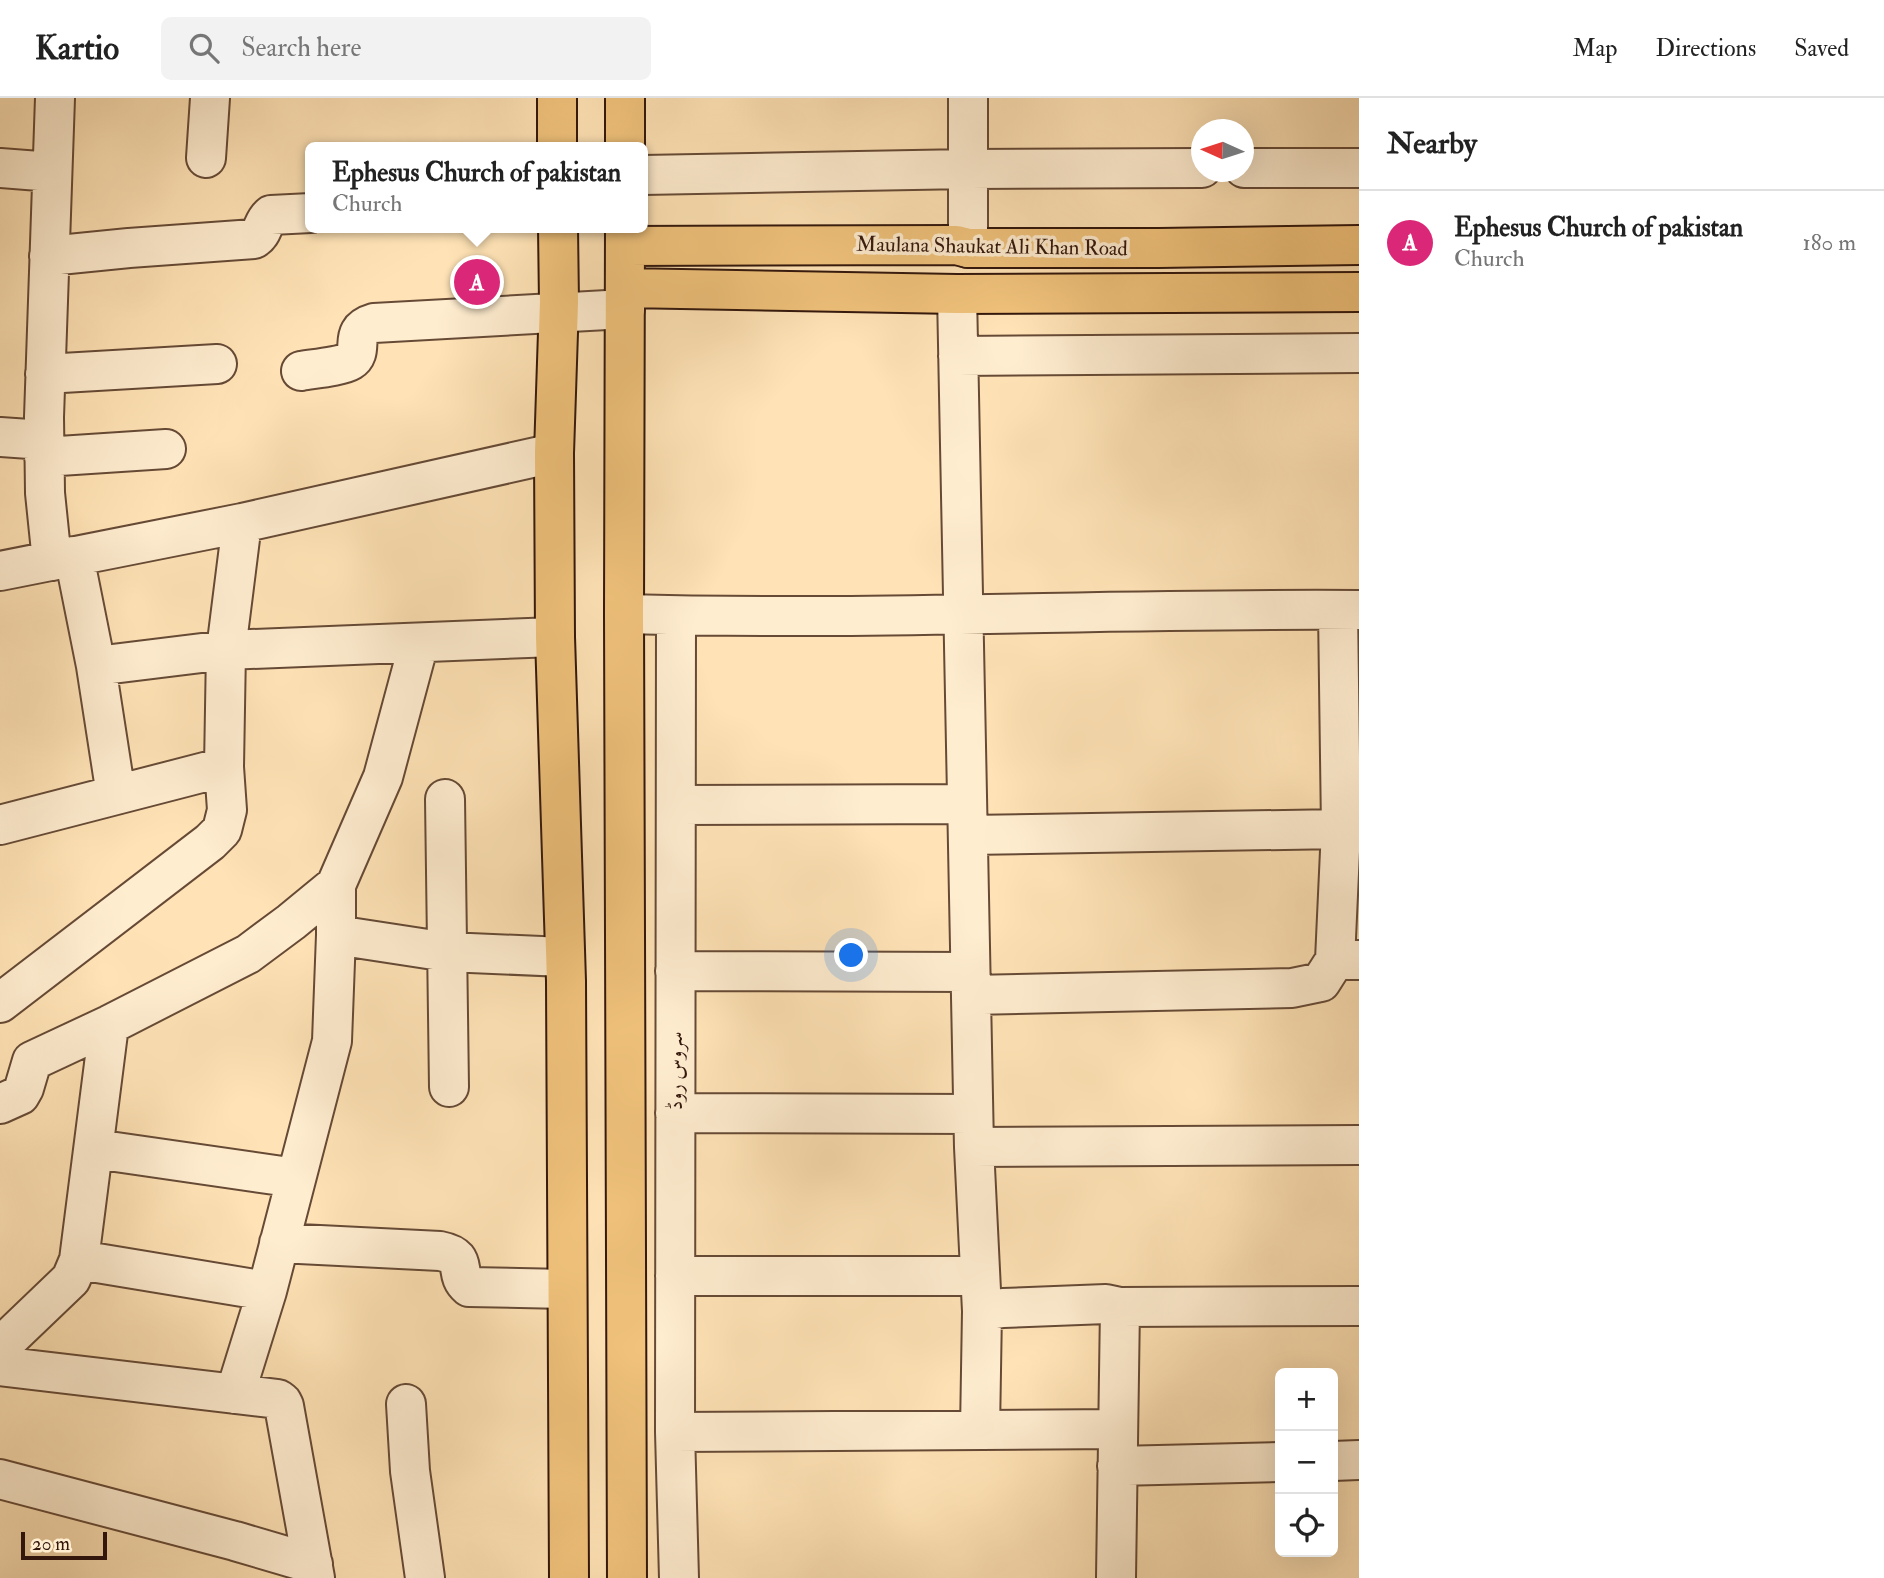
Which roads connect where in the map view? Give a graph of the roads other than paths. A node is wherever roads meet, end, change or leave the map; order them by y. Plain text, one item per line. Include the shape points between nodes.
1 (55, 98) edge
2 (210, 98) edge
3 (557, 98) edge
4 (625, 98) edge
5 (968, 98) edge
6 (557, 142) edge
7 (625, 142) edge
8 (206, 158) dead end
9 (0, 168) edge
10 (1254, 168) edge
11 (1359, 168) edge
12 (968, 169) junction
13 (1191, 169) edge
14 (52, 172) junction
15 (648, 176) edge
16 (305, 213) edge
17 (558, 233) edge
18 (625, 237) edge
19 (1359, 245) edge
20 (968, 248) junction
21 (49, 256) junction
22 (1359, 292) edge
23 (957, 294) junction
24 (626, 298) junction
25 (558, 314) junction
26 (1359, 353) edge
27 (958, 356) junction
28 (217, 364) dead end
29 (301, 371) dead end
30 (46, 374) junction
31 (0, 437) edge
32 (44, 449) junction
33 (166, 449) dead end
34 (554, 453) junction
35 (242, 523) junction
36 (63, 558) junction
37 (0, 571) edge
38 (1348, 610) edge
39 (624, 614) junction
40 (963, 614) junction
41 (676, 616) junction
42 (555, 637) junction
43 (419, 643) junction
44 (226, 650) junction
45 (96, 666) junction
46 (224, 767) junction
47 (116, 795) junction
48 (445, 799) dead end
49 (676, 805) junction
50 (1347, 809) edge
51 (967, 820) junction
52 (0, 825) edge
53 (336, 885) junction
54 (337, 935) junction
55 (447, 951) junction
56 (1347, 960) edge
57 (565, 969) junction
58 (675, 971) junction
59 (625, 982) junction
60 (971, 983) junction
61 (0, 1003) edge
62 (109, 1025) junction
63 (449, 1087) dead end
64 (0, 1104) edge
65 (676, 1113) junction
66 (974, 1131) junction
67 (1359, 1145) edge
68 (94, 1149) junction
69 (296, 1178) junction
70 (279, 1243) junction
71 (79, 1260) junction
72 (675, 1276) junction
73 (566, 1289) junction
74 (267, 1290) junction
75 (981, 1294) junction
76 (1359, 1306) edge
77 (1120, 1307) junction
78 (0, 1347) edge
79 (0, 1366) edge
80 (235, 1394) junction
81 (406, 1404) dead end
82 (1118, 1429) junction
83 (980, 1430) junction
84 (675, 1432) junction
85 (1359, 1460) edge
86 (1338, 1461) edge
87 (1275, 1462) edge
88 (1117, 1466) junction
89 (0, 1479) edge
90 (314, 1571) edge
91 (425, 1578) edge
92 (569, 1578) edge
93 (627, 1578) edge
94 (679, 1578) edge
95 (1116, 1578) edge

1 - 14 street
2 - 8 street
3 - 6 main road
4 - 7 main road
5 - 12 street
9 - 14 street
10 - 11 street
12 - 13 street
12 - 15 street
12 - 20 street
14 - 21 street
16 - 21 street via 271,215 254,239
17 - 25 main road
18 - 20 main road, Maulana Shaukat Ali Khan Road
18 - 24 main road
19 - 20 main road, Maulana Shaukat Ali Khan Road
21 - 30 street
22 - 23 main road
23 - 24 main road
23 - 27 street
24 - 25 street
24 - 39 main road
25 - 29 street via 374,323 358,334 355,354 348,363
25 - 34 main road
26 - 27 street
27 - 40 street
28 - 30 street
30 - 32 street
31 - 32 street
32 - 33 street
32 - 36 street via 45,493
34 - 35 street
34 - 42 main road
35 - 36 street
35 - 44 street
36 - 37 street
36 - 45 street
38 - 40 street
38 - 50 street
39 - 41 street
39 - 59 main road
40 - 41 street
40 - 51 street
41 - 49 street, سروس روڈ
42 - 43 street
42 - 57 main road
43 - 44 street
43 - 53 street via 383,777
44 - 45 street
44 - 46 street
45 - 47 street
46 - 47 street
46 - 61 street via 227,810 222,830
47 - 52 street
48 - 55 street
49 - 51 street
49 - 58 street, سروس روڈ
50 - 51 street
50 - 56 street
51 - 60 street
53 - 54 street
53 - 62 street via 248,954
54 - 55 street
54 - 69 street via 332,1041
55 - 57 street
55 - 63 street
56 - 60 street via 1321,982 1292,988
57 - 59 main road
57 - 73 main road
58 - 60 street
58 - 65 street, سروس روڈ
59 - 93 main road
60 - 66 street
62 - 64 street via 33,1061 20,1095
62 - 68 street
65 - 66 street
65 - 72 street, سروس روڈ
66 - 67 street
66 - 75 street
68 - 69 street
68 - 71 street
69 - 70 street
70 - 73 street via 440,1251 457,1258 469,1287
70 - 74 street
71 - 74 street
71 - 78 street via 71,1279
72 - 75 street
72 - 84 street, سروس روڈ
73 - 92 main road
74 - 80 street
75 - 77 street via 1003,1308
75 - 83 street
76 - 77 street
77 - 82 street
79 - 80 street
80 - 90 street via 282,1402
81 - 91 street
82 - 83 street
82 - 88 street
83 - 84 street
84 - 94 street, سروس روڈ
85 - 86 street
87 - 88 street
88 - 95 street
89 - 90 street via 235,1541

